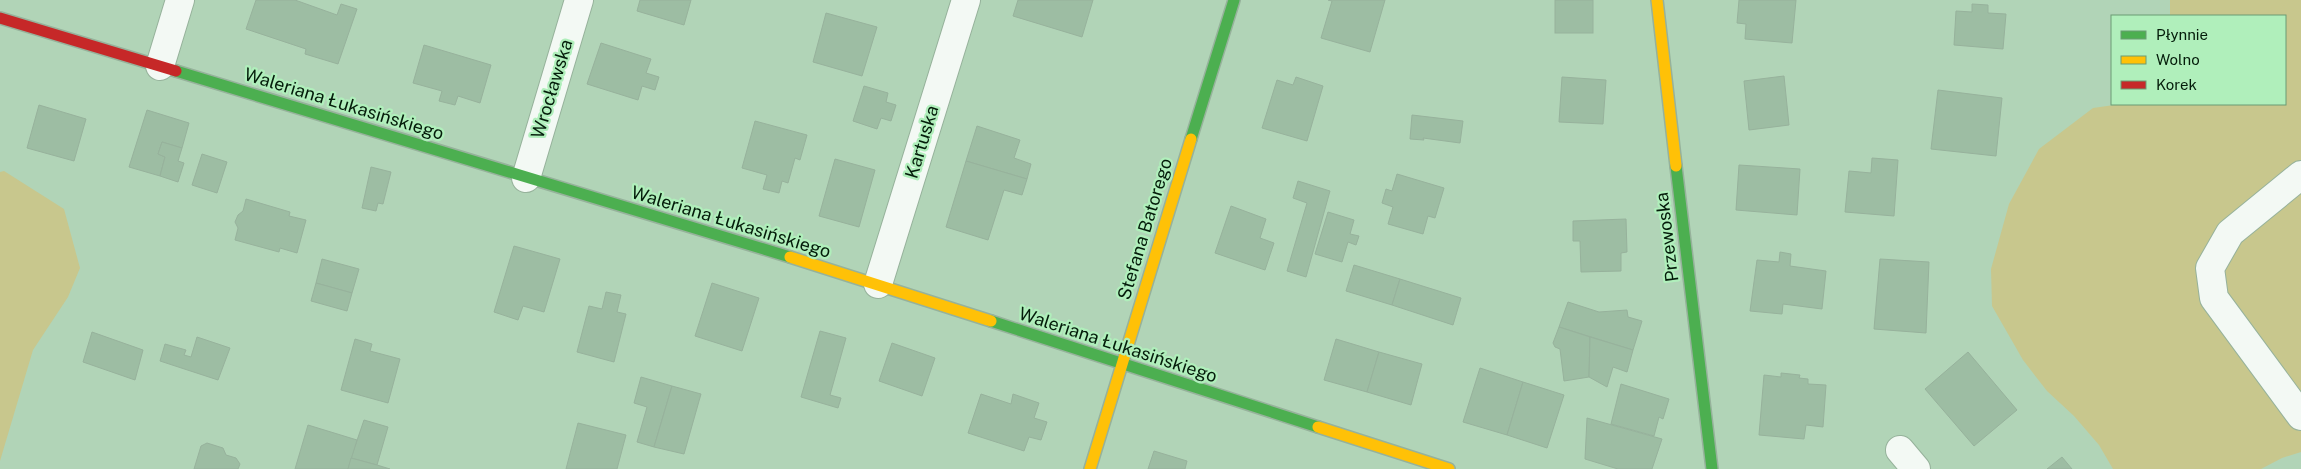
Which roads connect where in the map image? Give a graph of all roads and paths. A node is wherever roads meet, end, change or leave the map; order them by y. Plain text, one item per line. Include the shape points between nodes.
1 (180, 0) edge
2 (579, 0) edge
3 (966, 0) edge
4 (1234, 0) edge
5 (1657, 0) edge
6 (0, 18) edge
7 (160, 66) junction
8 (2301, 175) edge
9 (526, 178) junction
10 (878, 284) junction
11 (1122, 365) junction
12 (2301, 416) edge
13 (1090, 469) edge
14 (1449, 469) edge
15 (1712, 469) edge

1 - 7 street
2 - 9 street, Wrocławska
3 - 10 street, Kartuska
4 - 11 street, Stefana Batorego
5 - 15 street, Przewoska
6 - 7 street, Waleriana Łukasińskiego
7 - 9 street, Waleriana Łukasińskiego
8 - 12 street via 2230,233 2210,268 2214,298
9 - 10 street, Waleriana Łukasińskiego
10 - 11 street, Waleriana Łukasińskiego
11 - 13 street, Stefana Batorego
11 - 14 street, Waleriana Łukasińskiego

